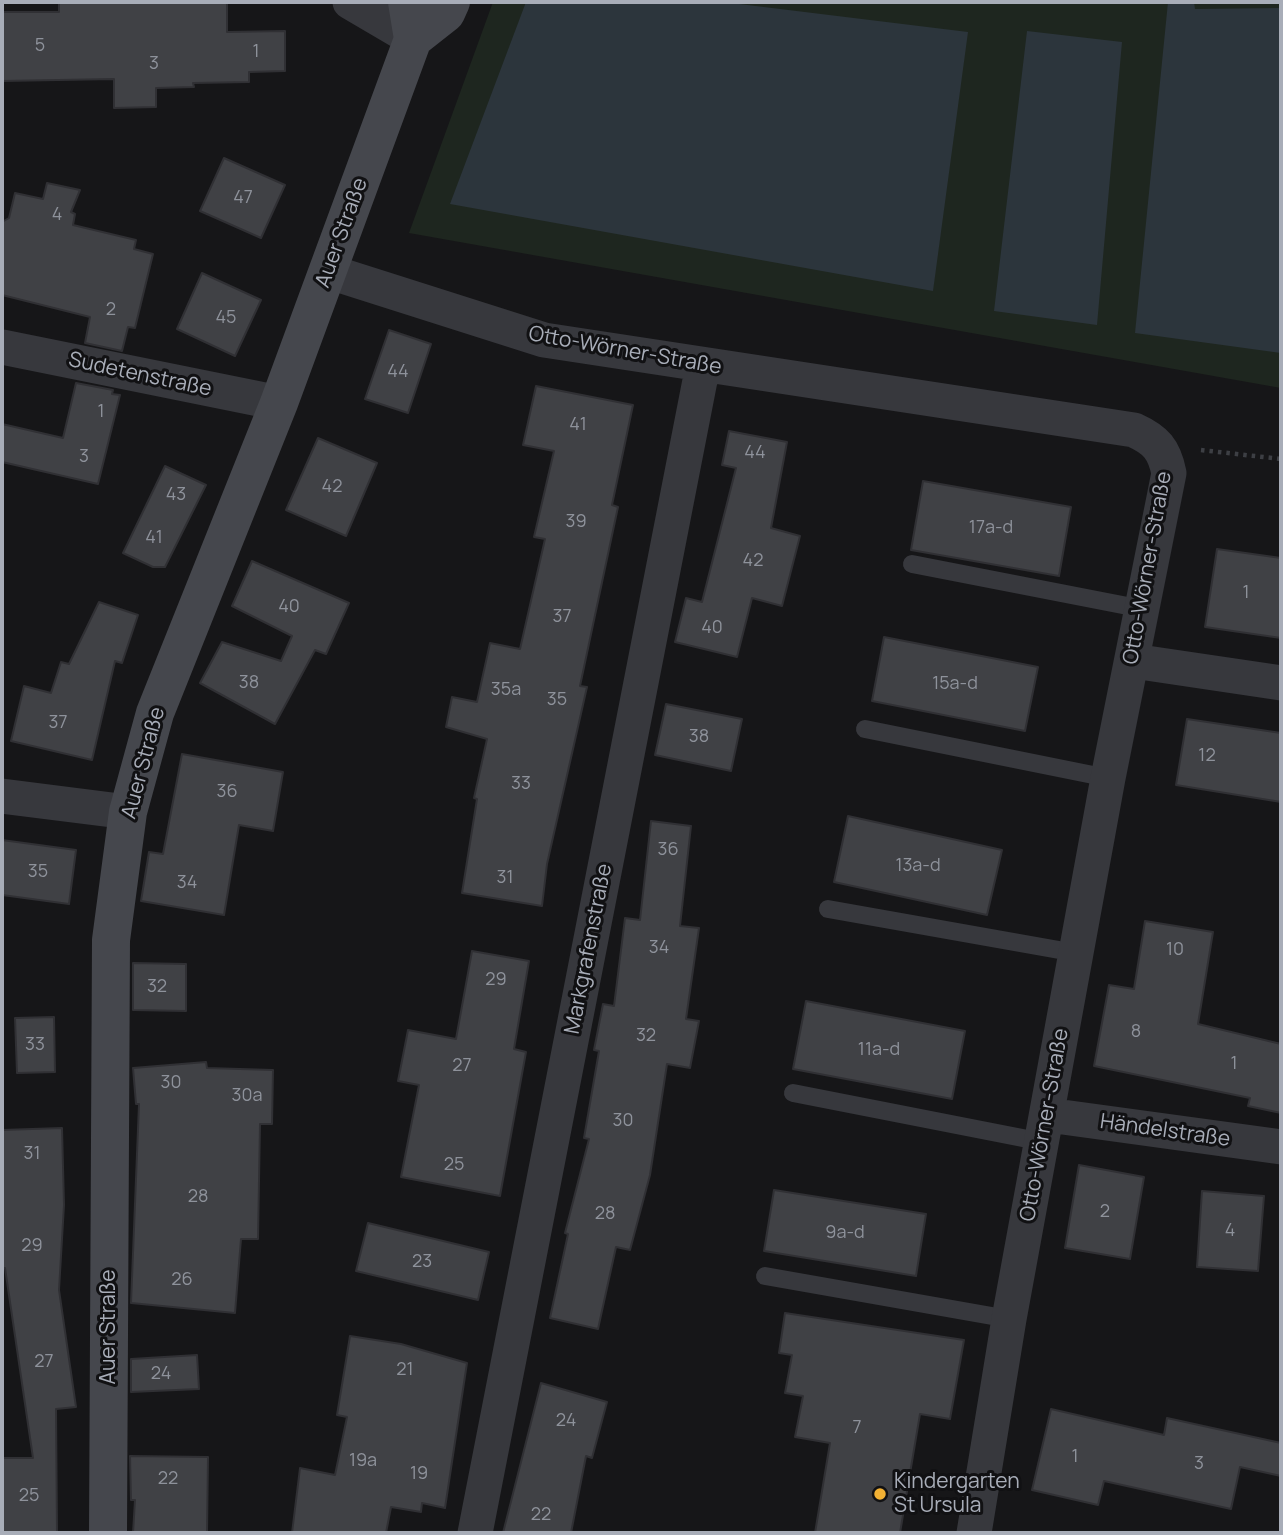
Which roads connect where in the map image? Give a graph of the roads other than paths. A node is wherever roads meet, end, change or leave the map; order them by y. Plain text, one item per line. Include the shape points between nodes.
1 (350, 2) edge
2 (407, 2) edge
3 (451, 2) edge
4 (413, 39) junction
5 (327, 271) junction
6 (2, 347) edge
7 (703, 365) junction
8 (279, 403) junction
9 (912, 564) dead end
10 (1143, 609) junction
11 (1133, 661) junction
12 (1281, 683) edge
13 (865, 729) dead end
14 (1108, 778) junction
15 (2, 796) edge
16 (128, 812) junction
17 (828, 909) dead end
18 (1076, 953) junction
19 (793, 1093) dead end
20 (1045, 1129) junction
21 (1281, 1147) edge
22 (765, 1276) dead end
23 (1009, 1319) junction
24 (108, 1533) edge
25 (475, 1533) edge
26 (974, 1533) edge

1 - 4 street
2 - 4 main road, Auer Straße
3 - 4 main road via 446,13
4 - 5 main road, Auer Straße
5 - 7 street, Otto-Wörner-Straße via 544,340
5 - 8 main road, Auer Straße
6 - 8 street, Sudetenstraße
7 - 10 street, Otto-Wörner-Straße via 1134,430 1152,438 1165,453 1169,473
7 - 25 street, Markgrafenstraße
8 - 16 main road, Auer Straße via 155,713
9 - 10 lane
10 - 11 street, Otto-Wörner-Straße
11 - 12 street
11 - 14 street, Otto-Wörner-Straße
13 - 14 lane
14 - 18 street, Otto-Wörner-Straße
15 - 16 street
16 - 24 main road, Auer Straße via 111,940
17 - 18 lane
18 - 20 street, Otto-Wörner-Straße
19 - 20 lane
20 - 21 street, Händelstraße
20 - 23 street, Otto-Wörner-Straße
22 - 23 lane
23 - 26 street, Otto-Wörner-Straße

